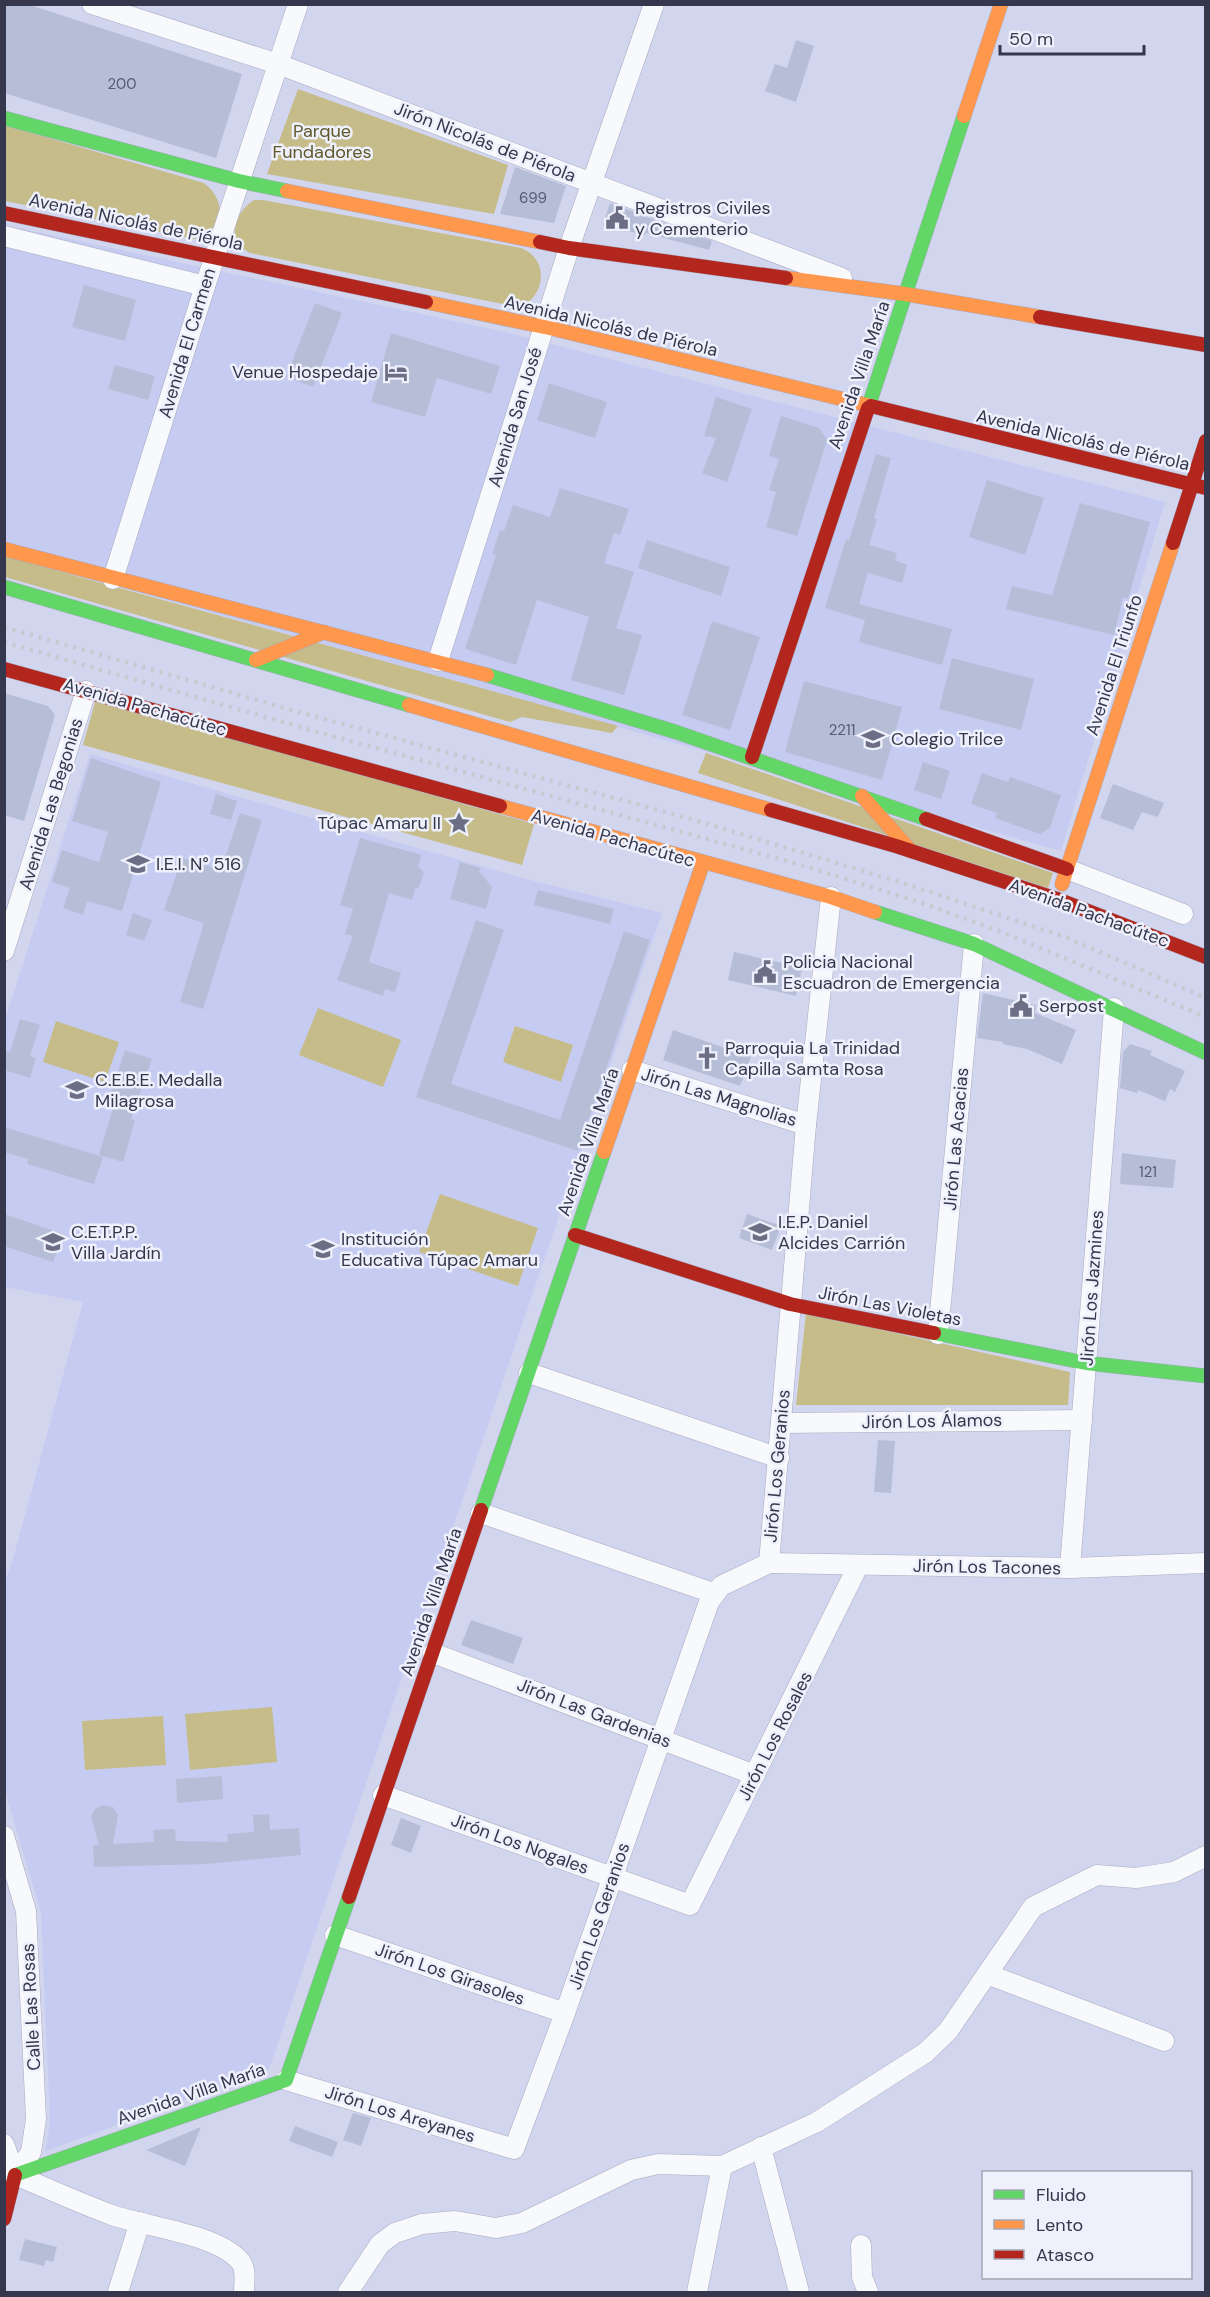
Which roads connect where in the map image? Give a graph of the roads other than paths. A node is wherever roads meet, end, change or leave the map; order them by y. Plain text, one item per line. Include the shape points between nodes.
1 (92, 4) edge
2 (298, 4) edge
3 (654, 4) edge
4 (1001, 4) edge
5 (278, 64) junction
6 (4, 118) edge
7 (239, 181) junction
8 (591, 183) junction
9 (4, 213) edge
10 (4, 236) edge
11 (568, 248) junction
12 (214, 256) junction
13 (205, 286) junction
14 (874, 290) junction
15 (905, 294) junction
16 (543, 327) junction
17 (1206, 345) edge
18 (867, 407) junction
19 (1206, 441) edge
20 (1191, 484) junction
21 (1206, 488) edge
22 (4, 549) edge
23 (113, 579) junction
24 (4, 587) edge
25 (324, 632) junction
26 (256, 660) junction
27 (438, 661) junction
28 (4, 669) edge
29 (86, 691) junction
30 (752, 756) junction
31 (861, 796) junction
32 (911, 851) junction
33 (703, 863) junction
34 (1068, 869) junction
35 (831, 897) junction
36 (1057, 899) junction
37 (1183, 914) dead end
38 (974, 944) junction
39 (4, 951) edge
40 (1206, 957) edge
41 (1114, 1008) junction
42 (1206, 1053) edge
43 (632, 1070) junction
44 (806, 1125) junction
45 (575, 1235) junction
46 (790, 1304) junction
47 (938, 1334) junction
48 (1086, 1363) junction
49 (529, 1373) junction
50 (1206, 1376) edge
51 (1082, 1420) junction
52 (781, 1423) junction
53 (779, 1458) junction
54 (482, 1513) junction
55 (769, 1563) junction
56 (1206, 1563) edge
57 (858, 1566) junction
58 (1070, 1568) junction
59 (713, 1593) junction
60 (433, 1653) junction
61 (661, 1738) junction
62 (755, 1775) junction
63 (383, 1795) junction
64 (4, 1836) edge
65 (1206, 1856) edge
66 (612, 1878) junction
67 (690, 1905) joint
68 (335, 1935) junction
69 (987, 1974) junction
70 (565, 2013) junction
71 (1164, 2041) dead end
72 (286, 2080) junction
73 (4, 2144) edge
74 (761, 2147) junction
75 (514, 2149) joint
76 (722, 2166) junction
77 (10, 2174) edge
78 (4, 2219) edge
79 (140, 2222) junction
80 (861, 2245) dead end
81 (118, 2292) edge
82 (244, 2292) edge
83 (348, 2292) edge
84 (697, 2292) edge
85 (799, 2292) edge
86 (868, 2292) edge

1 - 5 street, Jirón Nicolás de Piérola
2 - 5 street, Avenida El Carmen
3 - 8 street, Avenida San José
4 - 15 main road, Avenida Villa María
5 - 7 street, Avenida El Carmen
5 - 8 street, Jirón Nicolás de Piérola
6 - 7 main road
7 - 11 main road
7 - 12 street, Avenida El Carmen
8 - 11 street, Avenida San José
8 - 14 street, Jirón Nicolás de Piérola
9 - 12 main road, Avenida Nicolás de Piérola
10 - 13 street
11 - 14 main road
11 - 16 street, Avenida San José
12 - 13 street, Avenida El Carmen
12 - 16 main road, Avenida Nicolás de Piérola
13 - 23 street, Avenida El Carmen
14 - 15 main road
15 - 17 main road
15 - 18 main road, Avenida Villa María
16 - 18 main road, Avenida Nicolás de Piérola
16 - 27 street, Avenida San José
18 - 20 main road, Avenida Nicolás de Piérola
18 - 30 main road, Avenida Villa María
19 - 20 main road, Avenida El Triunfo
20 - 21 main road, Avenida Nicolás de Piérola
20 - 34 main road, Avenida El Triunfo
22 - 23 main road, Avenida Pachacútec
23 - 25 main road, Avenida Pachacútec
24 - 26 main road, Avenida Pachacútec
25 - 26 main road
25 - 27 main road, Avenida Pachacútec
26 - 32 main road, Avenida Pachacútec
27 - 30 main road, Avenida Pachacútec
28 - 29 main road, Avenida Pachacútec
29 - 33 main road, Avenida Pachacútec
29 - 39 street, Avenida Las Begonias
30 - 31 main road, Avenida Pachacútec
31 - 32 main road
31 - 34 main road, Avenida Pachacútec
32 - 36 main road, Avenida Pachacútec
33 - 35 main road, Avenida Pachacútec
33 - 43 main road, Avenida Villa María
34 - 36 main road, Avenida El Triunfo
34 - 37 street, Avenida Pachacútec
35 - 38 main road, Avenida Pachacútec
35 - 44 street, Jirón Los Geranios
36 - 40 main road, Avenida Pachacútec
38 - 41 main road, Avenida Pachacútec
38 - 47 street, Jirón Las Acacias
41 - 42 main road, Avenida Pachacútec
41 - 48 street, Jirón Los Jazmines
43 - 44 street, Jirón Las Magnolias
43 - 45 main road, Avenida Villa María
44 - 46 street, Jirón Los Geranios
45 - 46 main road, Jirón Las Violetas
45 - 49 main road, Avenida Villa María
46 - 47 main road, Jirón Las Violetas
46 - 52 street, Jirón Los Geranios
47 - 48 main road, Jirón Las Violetas
48 - 50 main road, Jirón Las Violetas
48 - 51 street, Jirón Los Jazmines
49 - 53 street
49 - 54 main road, Avenida Villa María
51 - 52 street, Jirón Los Álamos
51 - 58 street, Jirón Los Jazmines
52 - 53 street, Jirón Los Geranios
53 - 55 street, Jirón Los Geranios
54 - 59 street
54 - 60 main road, Avenida Villa María
55 - 57 street, Jirón Los Tacones
55 - 59 street, Jirón Los Geranios via 729,1581
56 - 58 street, Jirón Los Tacones
57 - 58 street, Jirón Los Tacones
57 - 62 street, Jirón Los Rosales
59 - 61 street, Jirón Los Geranios
60 - 61 street, Jirón Las Gardenias
60 - 63 main road, Avenida Villa María
61 - 62 street, Jirón Las Gardenias
61 - 66 street, Jirón Los Geranios
62 - 67 street, Jirón Los Rosales
63 - 66 street, Jirón Los Nogales
63 - 68 main road, Avenida Villa María
64 - 77 street, Calle Las Rosas via 26,1911 36,2119 31,2152
65 - 69 street via 1174,1872 1136,1878 1097,1875 1033,1907
66 - 67 street, Jirón Los Nogales
66 - 70 street, Jirón Los Geranios
68 - 70 street, Jirón Los Girasoles
68 - 72 main road, Avenida Villa María
69 - 71 street
69 - 74 street via 948,2031 925,2054 816,2122
70 - 75 street, Jirón Los Geranios
72 - 75 street, Jirón Los Areyanes
72 - 77 main road, Avenida Villa María
73 - 77 street
74 - 76 street
74 - 85 street
76 - 83 street via 658,2164 631,2169 522,2223 496,2228 455,2221 422,2224 395,2233 380,2244
76 - 84 street
77 - 78 main road
77 - 79 street via 114,2216
79 - 81 street
79 - 82 street via 222,2249 241,2262
80 - 86 street via 862,2277

